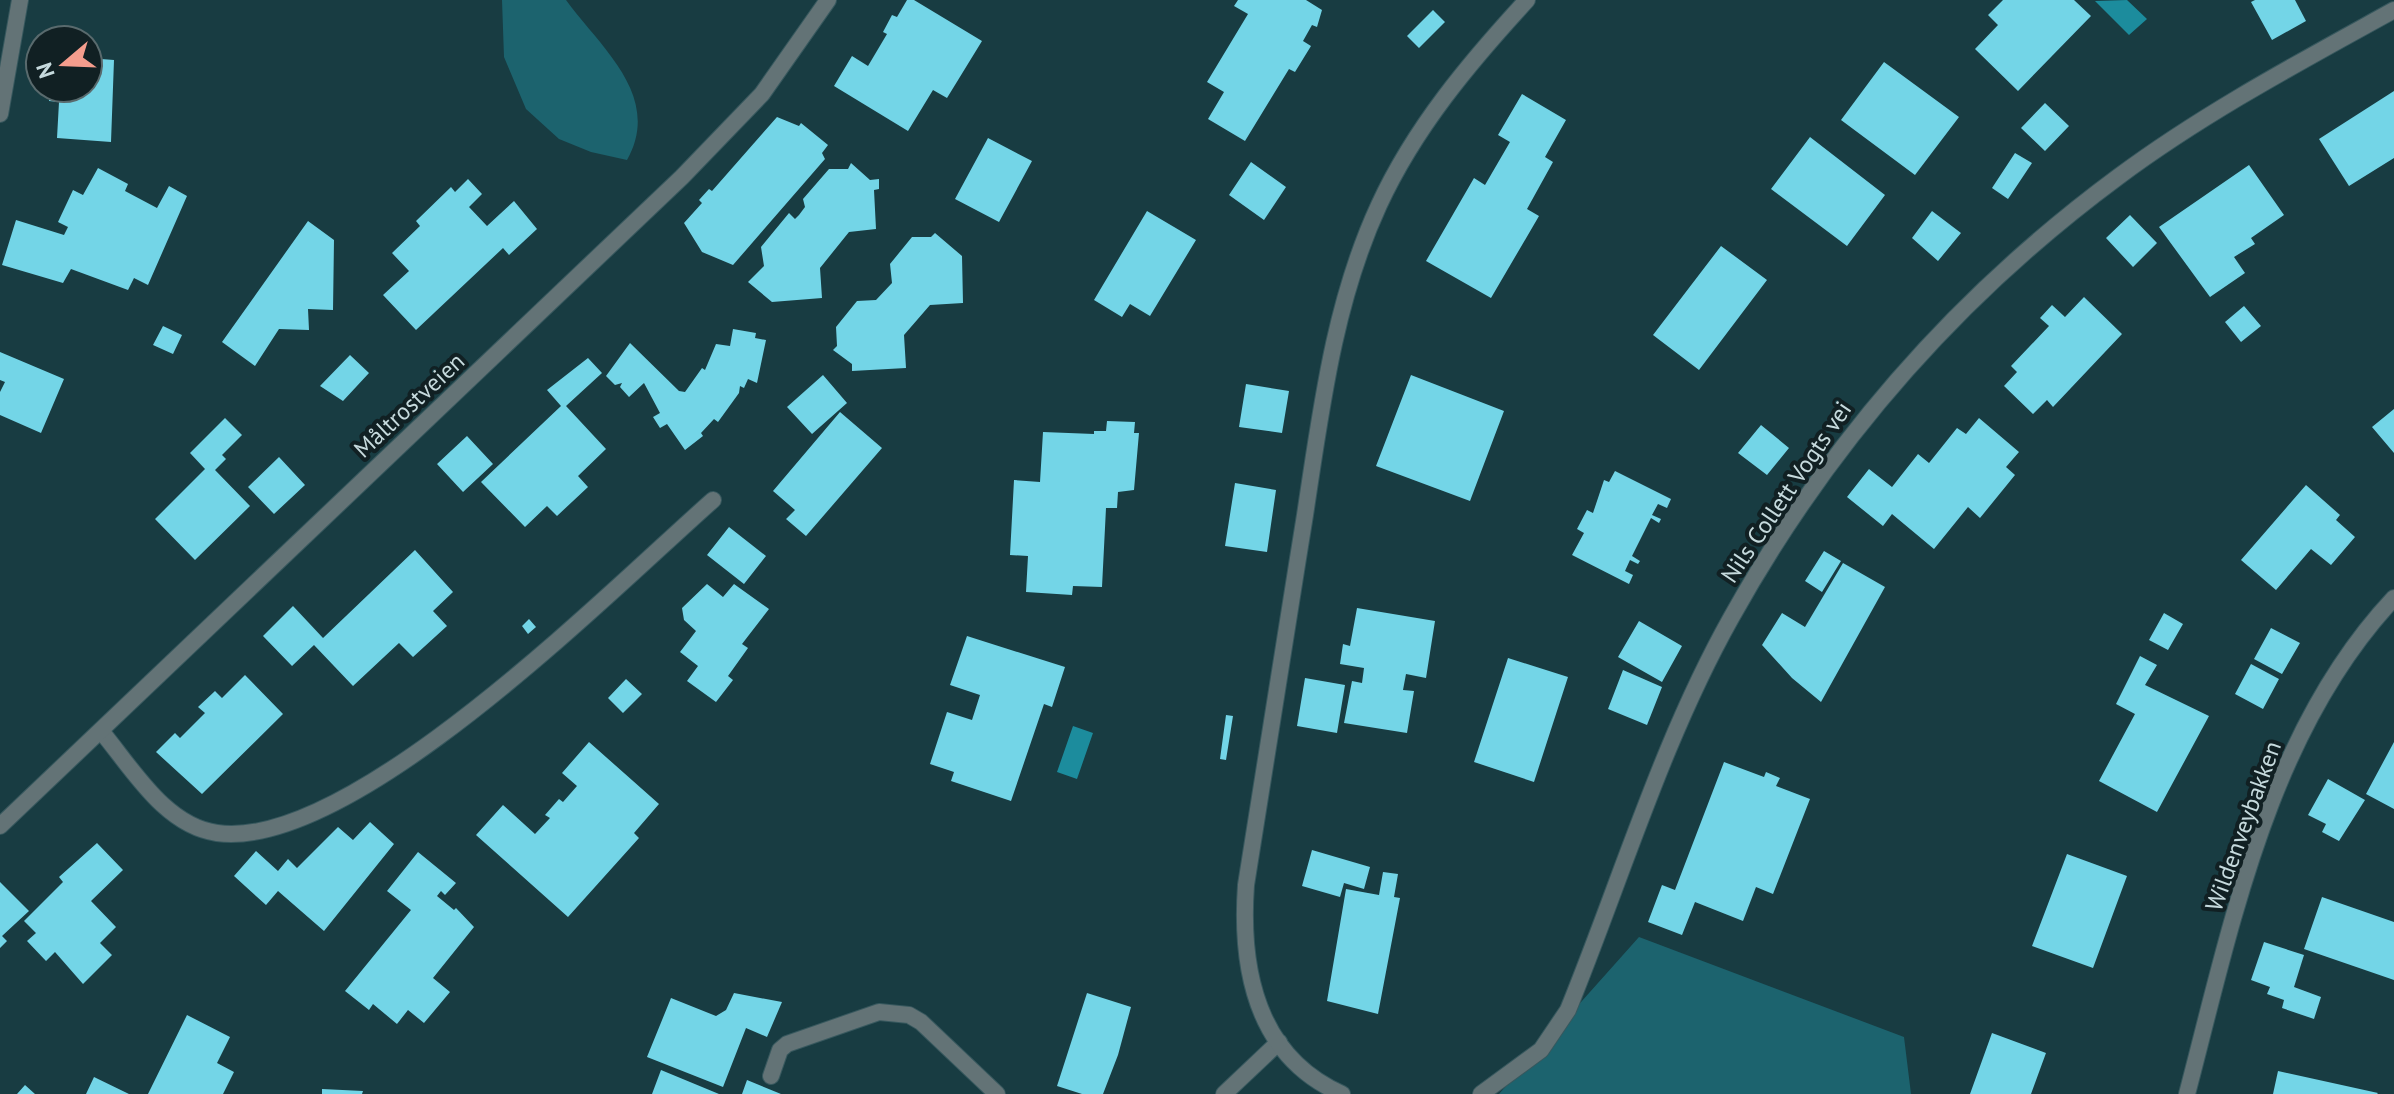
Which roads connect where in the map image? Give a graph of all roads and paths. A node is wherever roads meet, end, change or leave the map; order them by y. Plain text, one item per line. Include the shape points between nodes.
1 (20, 0) edge
2 (828, 0) edge
3 (1527, 0) edge
4 (2394, 10) edge
5 (0, 114) edge
6 (713, 500) dead end
7 (2394, 598) edge
8 (101, 731) junction
9 (0, 826) edge
10 (1279, 1042) junction
11 (771, 1076) dead end
12 (997, 1094) edge
13 (1224, 1094) edge
14 (1342, 1094) edge
15 (1481, 1094) edge
16 (2187, 1094) edge

1 - 5 street
2 - 8 street, Måltrostveien via 762,94 682,177
3 - 10 street via 1411,145 1380,203 1345,300 1326,381 1246,885 1247,972
4 - 15 street, Nils Collett Vogts vei via 2215,112 2118,177 2020,255 1878,399 1834,456 1724,631 1667,755 1568,1010 1541,1050
6 - 8 street via 466,716 392,770 310,814 244,833 197,827 146,787
7 - 16 street, Wildenveybakken via 2316,703 2280,780
8 - 9 street, Måltrostveien
10 - 13 street
10 - 14 street via 1310,1075
11 - 12 street via 787,1044 879,1012 895,1012 921,1022

